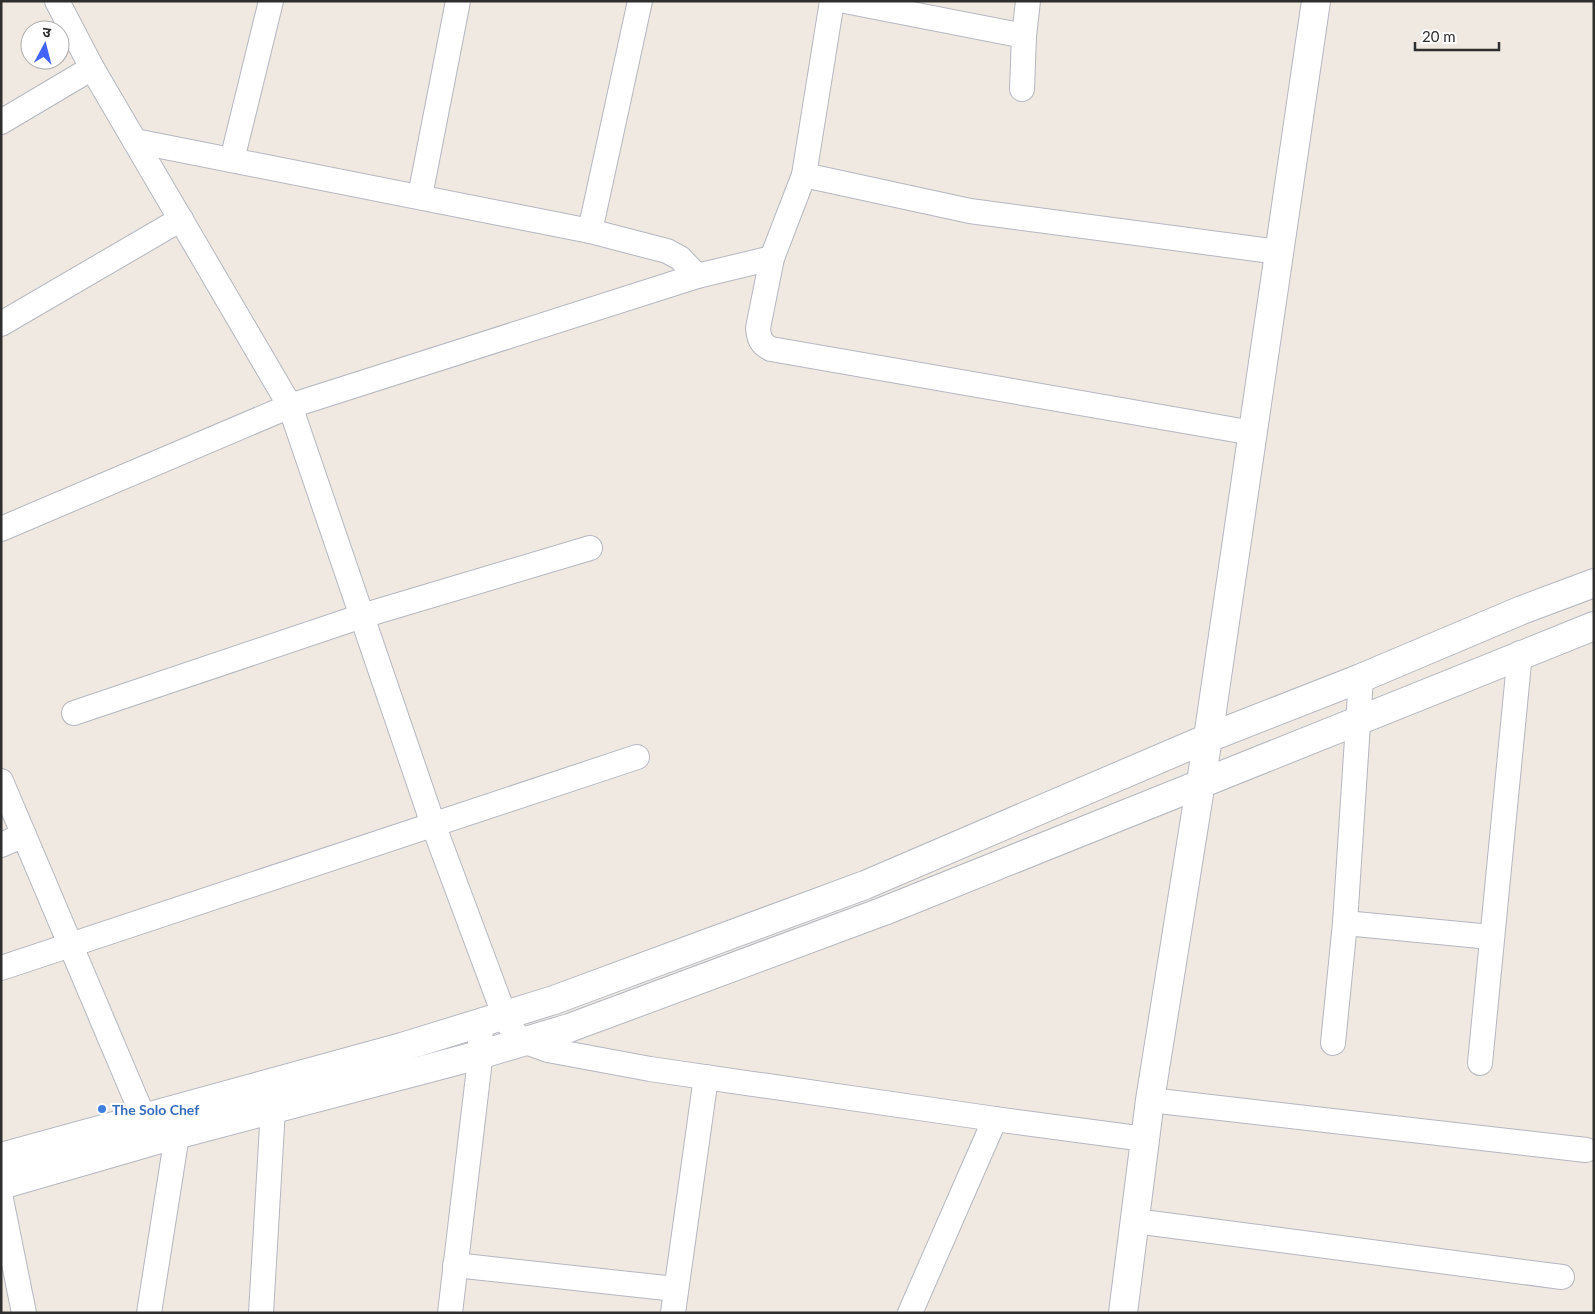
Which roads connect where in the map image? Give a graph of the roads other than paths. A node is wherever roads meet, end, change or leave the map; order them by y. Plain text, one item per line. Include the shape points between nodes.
1 (57, 1) edge
2 (272, 1) edge
3 (458, 1) edge
4 (640, 1) edge
5 (832, 1) edge
6 (845, 1) edge
7 (1028, 1) edge
8 (1316, 1) edge
9 (1024, 36) junction
10 (92, 68) junction
11 (1022, 88) dead end
12 (1, 122) edge
13 (135, 141) junction
14 (232, 160) junction
15 (804, 175) junction
16 (420, 196) junction
17 (181, 219) junction
18 (590, 230) junction
19 (1279, 252) junction
20 (772, 258) junction
21 (697, 276) junction
22 (1, 324) edge
23 (290, 406) junction
24 (1252, 433) junction
25 (1, 529) edge
26 (590, 548) dead end
27 (1594, 583) edge
28 (362, 616) junction
29 (1594, 626) edge
30 (1520, 653) junction
31 (1361, 678) junction
32 (74, 713) dead end
33 (1359, 720) junction
34 (1208, 738) junction
35 (637, 757) dead end
36 (1, 781) edge
37 (1201, 784) junction
38 (433, 824) junction
39 (24, 835) junction
40 (1, 845) edge
41 (1345, 923) junction
42 (1491, 937) junction
43 (71, 944) junction
44 (1, 968) edge
45 (493, 1020) junction
46 (523, 1041) junction
47 (1333, 1043) dead end
48 (479, 1055) junction
49 (1480, 1063) dead end
50 (706, 1077) junction
51 (1150, 1100) junction
52 (273, 1109) junction
53 (994, 1119) junction
54 (159, 1131) junction
55 (1145, 1139) junction
56 (1586, 1150) dead end
57 (1, 1157) edge
58 (1, 1185) edge
59 (1, 1199) edge
60 (1135, 1221) junction
61 (455, 1264) junction
62 (1562, 1278) dead end
63 (675, 1289) junction
64 (24, 1313) edge
65 (148, 1313) edge
66 (261, 1313) edge
67 (450, 1313) edge
68 (673, 1313) edge
69 (910, 1313) edge
70 (1123, 1313) edge

1 - 10 street
2 - 14 street
3 - 16 street
4 - 18 street
5 - 15 street
6 - 9 street
7 - 9 street
8 - 19 main road
9 - 11 street
10 - 12 street
10 - 13 street
13 - 14 street
13 - 17 street
14 - 16 street
15 - 19 street via 970,211
15 - 20 street
16 - 18 street
17 - 22 street
17 - 23 street
18 - 21 street via 667,251 680,258
19 - 24 main road
20 - 21 street
20 - 24 street via 758,328 759,338 771,349
21 - 23 street
23 - 25 street
23 - 28 street
24 - 34 main road
26 - 28 street
27 - 31 main road
28 - 32 street
28 - 38 street
29 - 30 main road
30 - 33 main road
30 - 42 street
31 - 33 street
31 - 34 main road
33 - 37 main road
33 - 41 street
34 - 37 main road
34 - 45 main road via 865,885
35 - 38 street
36 - 39 street
37 - 46 main road via 884,911 568,1028
37 - 51 main road
38 - 43 street
38 - 45 street
39 - 40 street
39 - 43 street
41 - 42 street
41 - 47 street
42 - 49 street
43 - 44 street
43 - 54 street
45 - 46 street via 512,1030
45 - 48 street
45 - 54 main road
46 - 48 main road
46 - 50 street via 548,1050
48 - 52 main road
48 - 61 street
50 - 53 street
50 - 63 street
51 - 55 main road
51 - 56 street
52 - 54 main road
52 - 66 street
53 - 55 street
53 - 69 street
54 - 57 main road
54 - 58 main road
54 - 65 street
55 - 60 main road
59 - 64 street
60 - 62 street
60 - 70 main road
61 - 63 street
61 - 67 street
63 - 68 street

